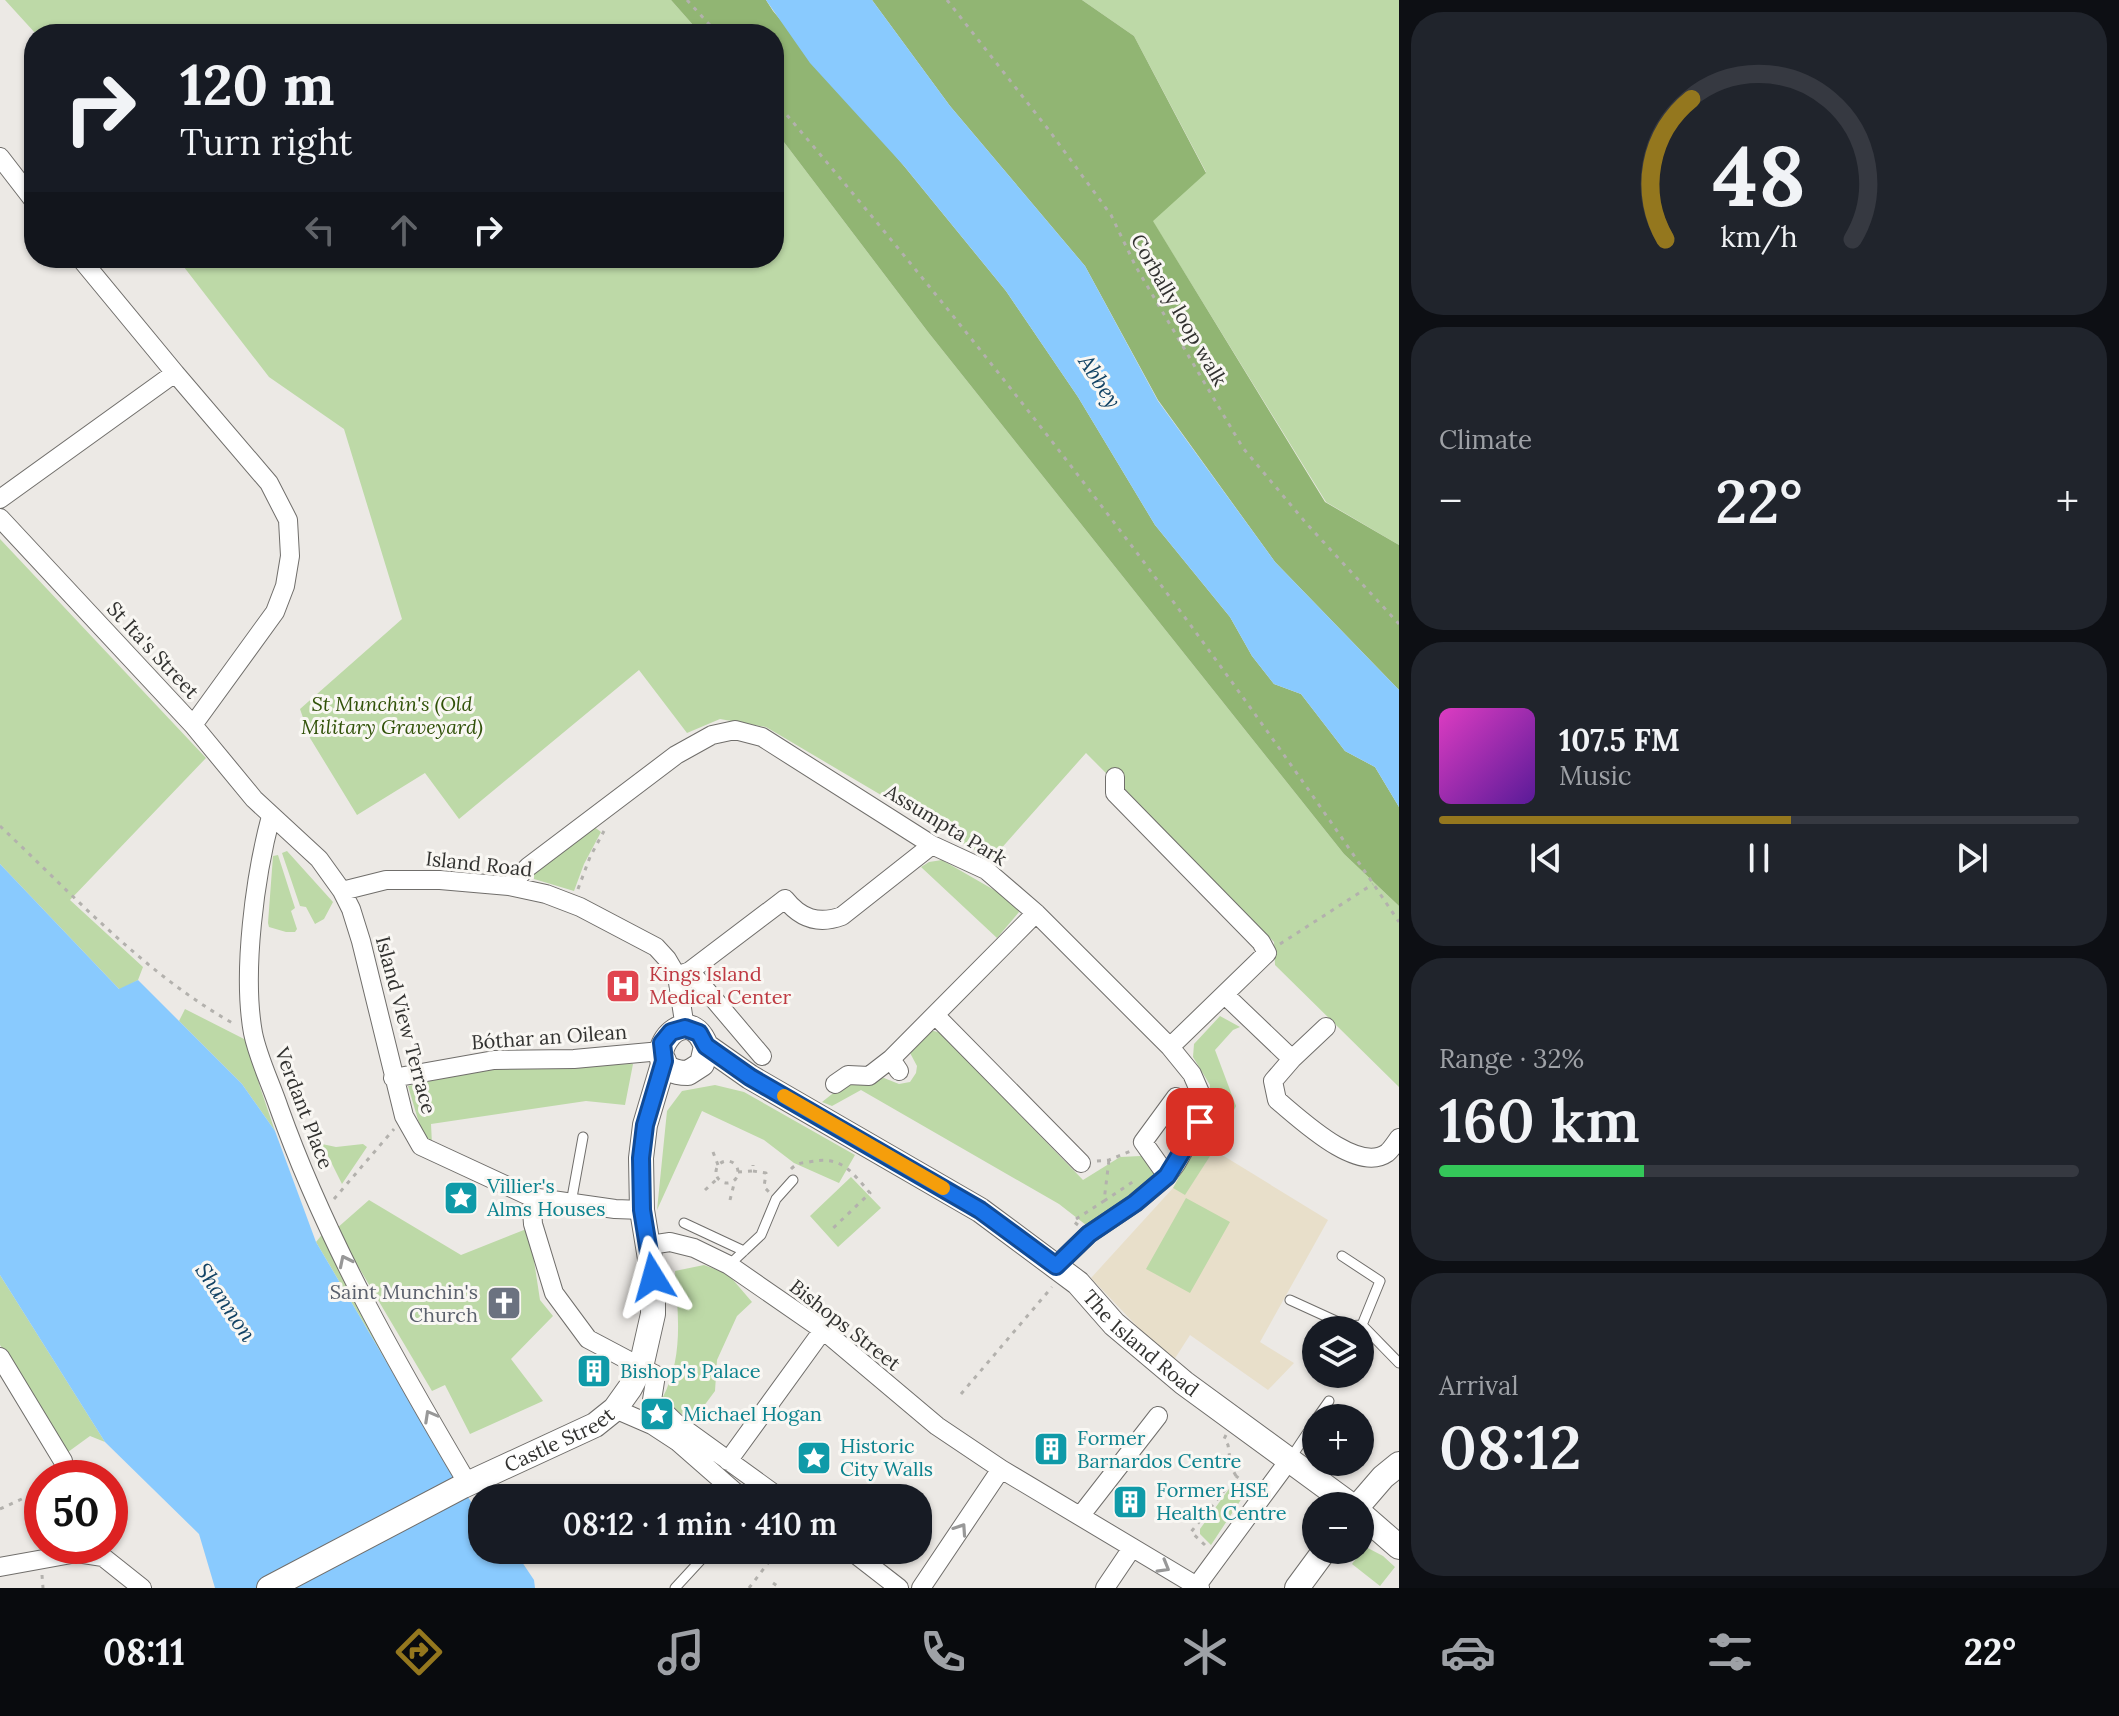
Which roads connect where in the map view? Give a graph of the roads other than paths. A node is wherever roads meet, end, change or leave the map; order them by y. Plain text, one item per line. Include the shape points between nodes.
1 (0, 157) edge
2 (24, 188) edge
3 (88, 268) edge
4 (175, 373) junction
5 (0, 499) edge
6 (0, 518) edge
7 (193, 725) junction
8 (1115, 777) dead end
9 (271, 816) junction
10 (932, 845) junction
11 (509, 886) junction
12 (342, 891) junction
13 (1036, 913) junction
14 (684, 974) junction
15 (1225, 995) junction
16 (936, 1016) junction
17 (1326, 1027) dead end
18 (685, 1028) junction
19 (1170, 1047) junction
20 (1292, 1059) junction
21 (682, 1060) junction
22 (756, 1067) junction
23 (393, 1078) junction
24 (835, 1084) dead end
25 (1176, 1097) dead end
26 (583, 1137) dead end
27 (1399, 1138) edge
28 (1081, 1163) road end
29 (1167, 1176) junction
30 (793, 1180) road end
31 (531, 1197) junction
32 (571, 1203) junction
33 (642, 1210) junction
34 (684, 1223) dead end
35 (650, 1245) junction
36 (744, 1251) junction
37 (1342, 1256) dead end
38 (729, 1265) junction
39 (1060, 1269) junction
40 (1290, 1300) dead end
41 (1325, 1316) edge
42 (1366, 1316) edge
43 (823, 1330) junction
44 (1374, 1337) edge
45 (0, 1357) edge
46 (1399, 1363) edge
47 (641, 1367) junction
48 (1329, 1401) dead end
49 (1327, 1404) edge
50 (615, 1409) junction
51 (1158, 1416) dead end
52 (1302, 1441) edge
53 (1290, 1459) junction
54 (62, 1460) edge
55 (728, 1461) junction
56 (1399, 1464) edge
57 (1001, 1469) junction
58 (755, 1480) junction
59 (726, 1484) edge
60 (752, 1484) edge
61 (761, 1484) edge
62 (466, 1485) junction
63 (1336, 1492) edge
64 (1370, 1492) edge
65 (1081, 1515) junction
66 (1374, 1525) edge
67 (1399, 1547) edge
68 (1132, 1548) junction
69 (24, 1561) edge
70 (112, 1564) edge
71 (697, 1564) edge
72 (868, 1564) edge
73 (1315, 1564) edge
74 (0, 1567) edge
75 (1197, 1587) edge
76 (142, 1588) edge
77 (269, 1588) edge
78 (675, 1588) edge
79 (899, 1588) edge
80 (921, 1588) edge
81 (1105, 1588) edge
82 (1297, 1588) edge

1 - 2 street
3 - 4 street
4 - 5 street
4 - 7 street via 269,483 288,520 290,556 275,612
6 - 7 street, St Ita's Street
7 - 9 street, St Ita's Street
8 - 15 street via 1115,793 1267,953
9 - 12 street via 319,859
62 -> 9 street, Verdant Place via 322,1213 253,1034 250,978 258,867
10 - 11 street, Assumpta Park via 762,737 735,730 712,735 676,755
10 - 13 street, Assumpta Park via 986,870
10 - 14 street via 842,916 813,920 785,899
11 - 12 street, Island Road via 386,880
11 - 14 street, Island Road via 574,904 656,947
12 - 23 street, Island View Terrace via 361,941
13 - 16 street
13 - 19 street, Assumpta Park
14 - 18 street, Island Road
14 - 22 street
15 - 19 street
15 - 20 street
16 - 24 street via 895,1065 869,1076 848,1075
16 - 28 street
17 - 20 street
18 - 21 main road, The Island Road via 699,1033
18 - 21 main road, Castle Street via 666,1037
19 - 29 street, Assumpta Park via 1202,1097 1200,1122
20 - 27 street via 1273,1081 1273,1091 1323,1139 1365,1158 1386,1154
21 - 22 main road, The Island Road
21 - 23 street, Bóthar an Oilean via 494,1060
21 - 33 main road, Castle Street via 652,1097 641,1158
22 - 39 main road, The Island Road via 980,1210
23 - 31 street, Island View Terrace via 404,1116 421,1146
25 - 29 street via 1137,1147
26 - 32 lane
29 - 39 street, Assumpta Park via 1089,1234
30 - 36 lane via 776,1199 761,1235
31 - 32 street, Island View Terrace
31 - 47 street via 533,1224 554,1293 588,1339
32 - 33 street, Island View Terrace
33 - 35 main road, Castle Street
34 - 36 lane
35 - 38 street, Bishops Street via 670,1242 694,1248
35 - 47 main road, Castle Street via 653,1314
36 - 38 lane
37 - 42 lane via 1380,1281
38 - 43 street, Bishops Street
39 - 53 main road, The Island Road via 1184,1383
40 - 41 lane
43 - 55 street
43 - 57 street, Bishops Street via 923,1416
44 - 46 lane
45 - 54 street
47 - 50 main road, Castle Street
47 - 55 street via 656,1375 652,1400
48 - 49 lane
50 - 59 street via 678,1442
50 - 62 main road, Castle Street via 595,1425
51 - 65 street
52 - 53 lane
53 - 63 main road, The Island Road
53 - 75 street
55 - 58 street
56 - 64 main road
57 - 65 street, Bishops Street
80 -> 57 street
58 - 60 lane
58 - 61 street
62 - 77 main road, Castle Street
65 - 68 street, Bishops Street
66 - 67 main road
68 -> 75 street
68 - 81 street
69 - 74 street
70 - 76 street
71 - 78 lane
72 - 79 street
73 - 82 main road

